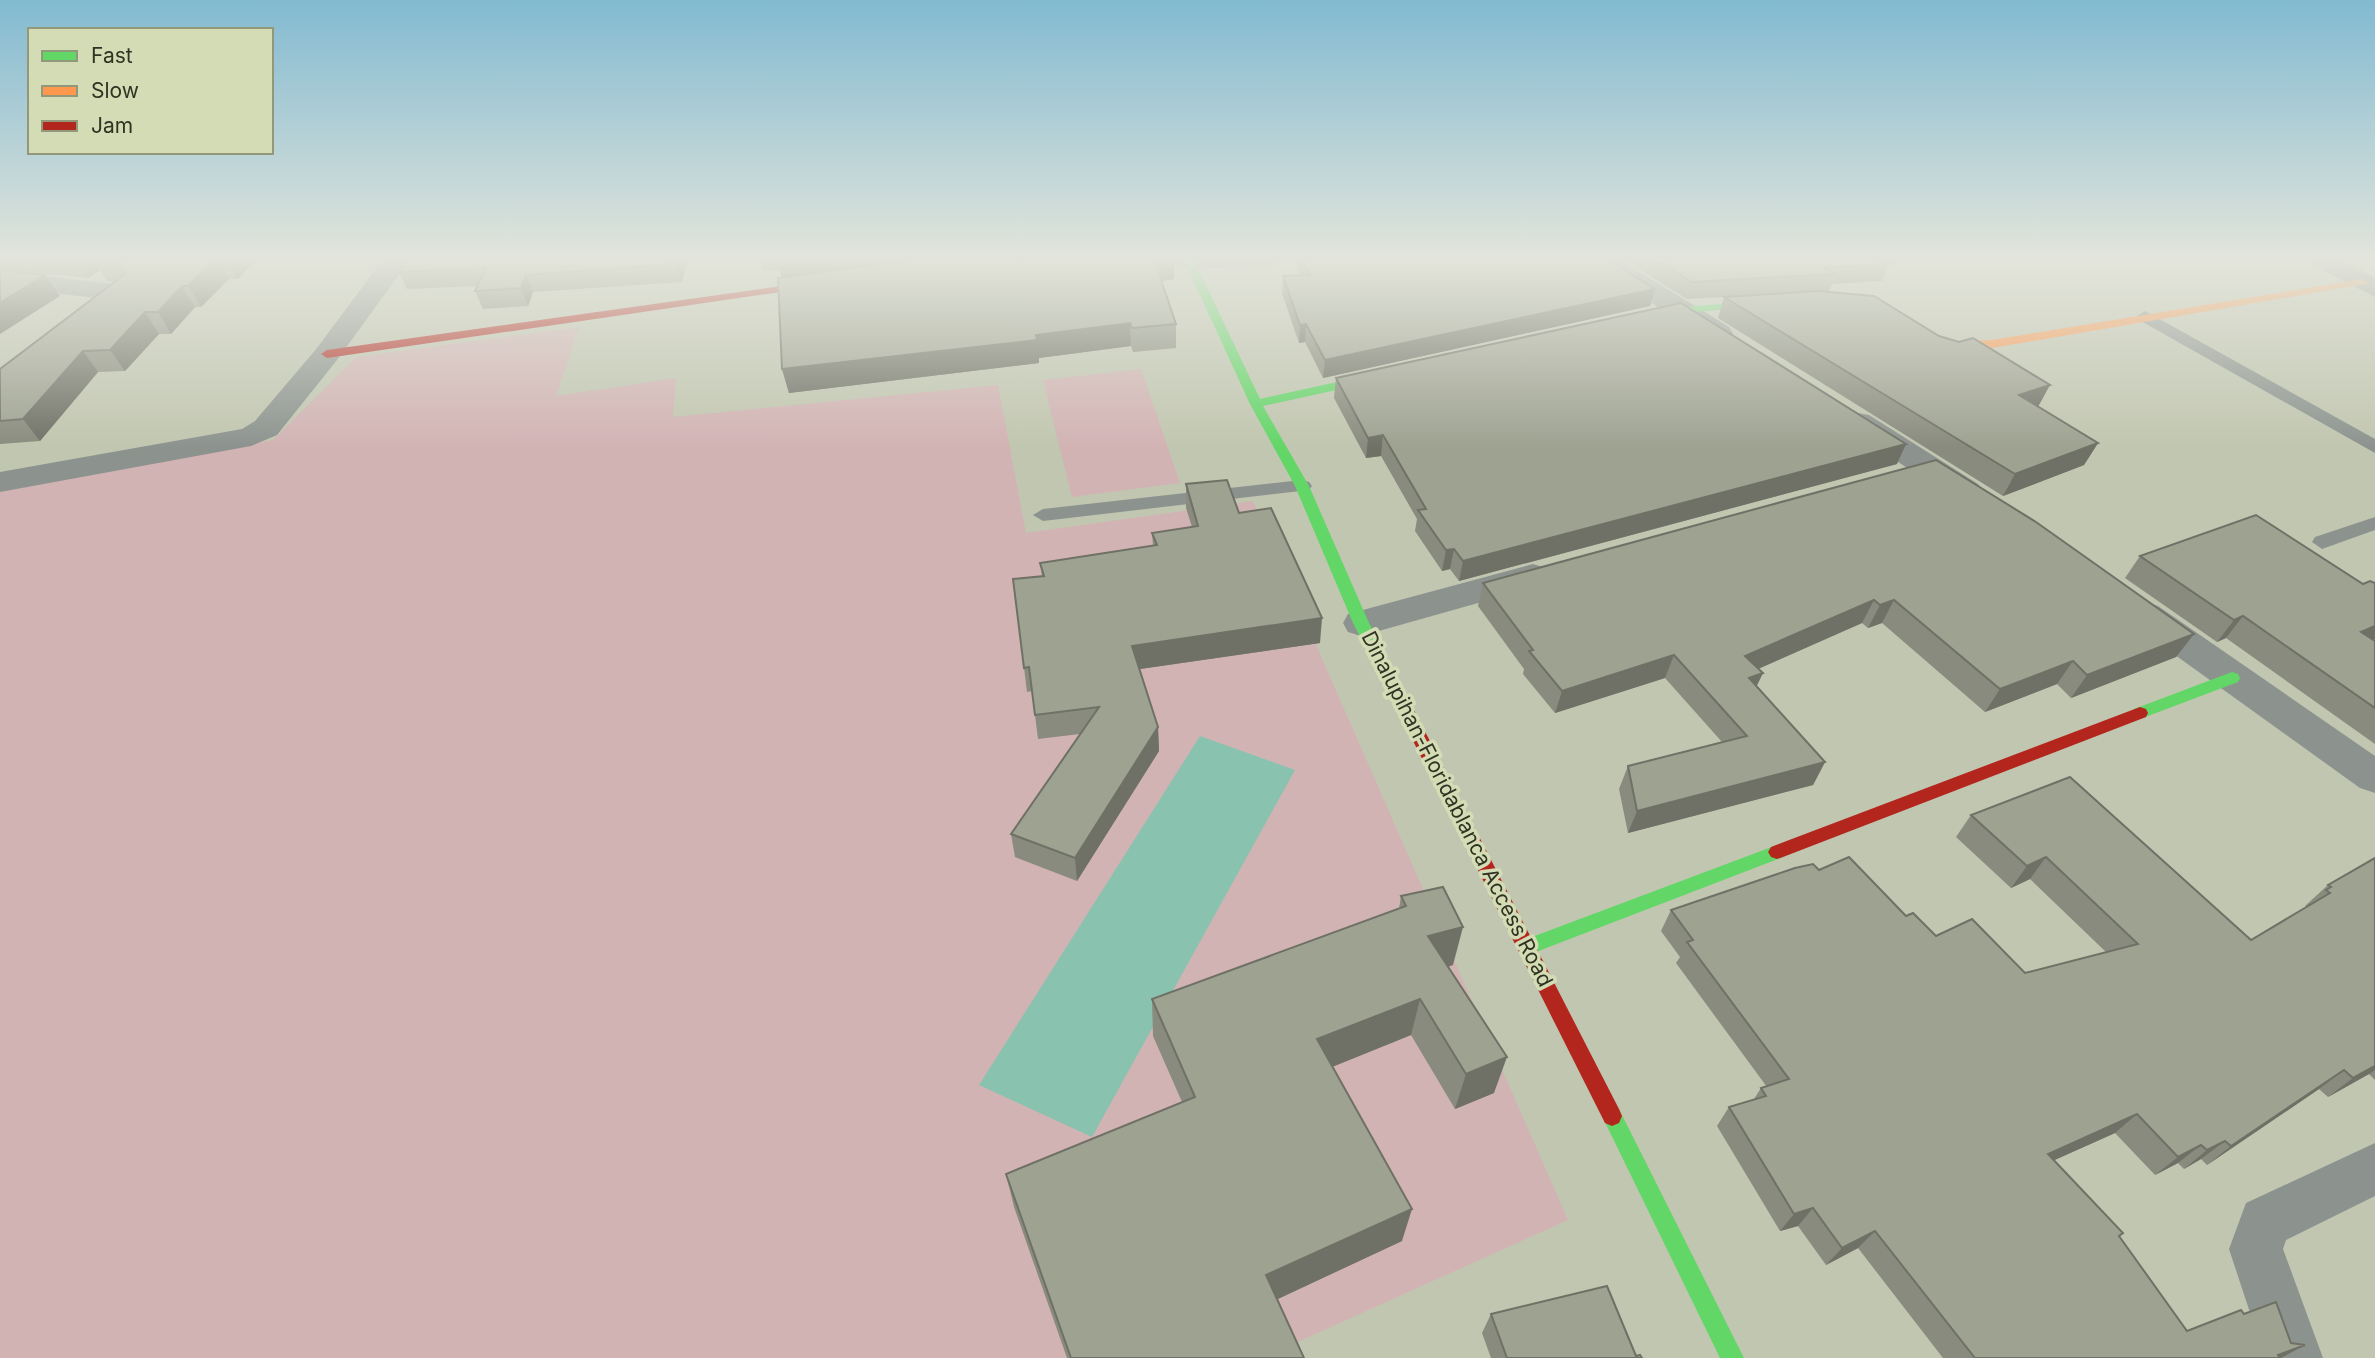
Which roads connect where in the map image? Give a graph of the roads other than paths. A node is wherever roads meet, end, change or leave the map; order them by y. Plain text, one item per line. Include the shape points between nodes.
1 (351, 321) edge
2 (556, 321) edge
3 (1217, 321) edge
4 (1701, 321) edge
5 (2116, 321) edge
6 (2154, 321) edge
7 (1917, 335) edge
8 (1742, 348) edge
9 (327, 354) junction
10 (1403, 372) edge
11 (1256, 404) junction
12 (1836, 408) edge
13 (2375, 447) edge
14 (1930, 468) junction
15 (1890, 478) edge
16 (0, 482) edge
17 (1302, 486) junction
18 (1989, 505) edge
19 (1043, 515) dead end
20 (2375, 523) edge
21 (2322, 542) dead end
22 (1559, 569) edge
23 (2123, 599) edge
24 (1361, 623) junction
25 (2232, 678) junction
26 (2375, 777) edge
27 (1528, 947) junction
28 (2375, 1168) edge
29 (1732, 1358) edge
30 (2294, 1358) edge

1 - 9 street
2 - 9 street
3 - 11 street, Dinalupihan-Floridablanca Access Road
4 - 8 street
5 - 7 street via 1940,349
6 - 13 lane
9 - 16 street via 266,428 251,437
10 - 11 street
11 - 17 street, Dinalupihan-Floridablanca Access Road
12 - 14 street
14 - 15 street
14 - 18 street
17 - 19 lane
17 - 24 street, Dinalupihan-Floridablanca Access Road
20 - 21 lane
22 - 24 street
23 - 25 street
24 - 27 street, Dinalupihan-Floridablanca Access Road
25 - 26 street
25 - 27 street
27 - 29 street, Dinalupihan-Floridablanca Access Road
28 - 30 street via 2266,1222 2256,1249

